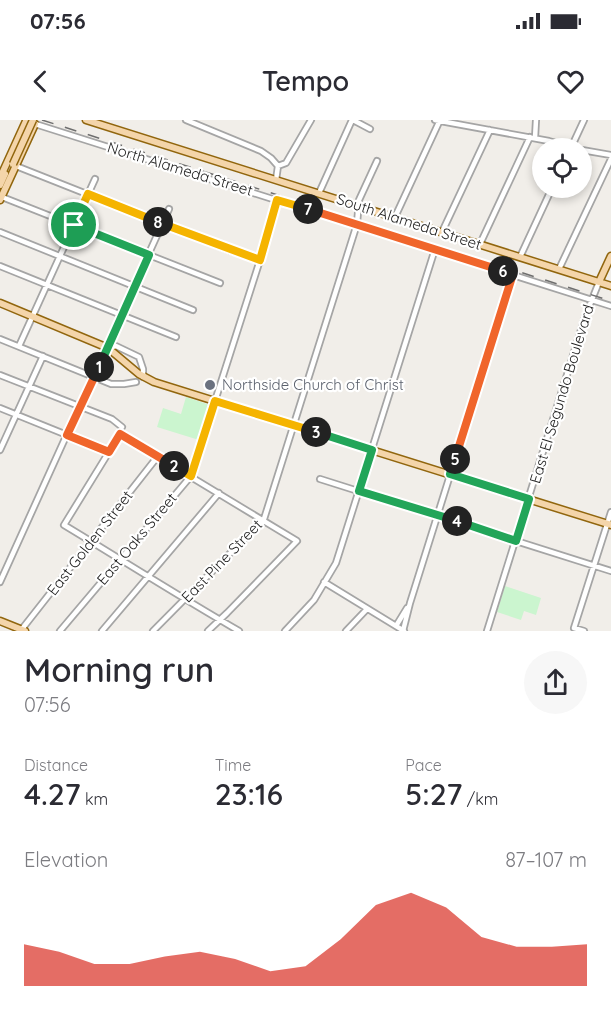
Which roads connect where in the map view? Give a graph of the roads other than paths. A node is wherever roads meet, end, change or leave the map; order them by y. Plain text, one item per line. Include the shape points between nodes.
1 (86, 120) edge
2 (186, 120) edge
3 (312, 120) edge
4 (352, 120) edge
5 (438, 120) edge
6 (536, 120) edge
7 (584, 120) edge
8 (30, 121) edge
9 (370, 129) dead end
10 (490, 130) junction
11 (533, 138) joint
12 (576, 138) edge
13 (532, 140) edge
14 (592, 152) edge
15 (611, 157) edge
16 (377, 161) dead end
17 (13, 164) junction
18 (278, 166) junction
19 (0, 176) edge
20 (95, 179) dead end
21 (276, 180) junction
22 (0, 185) edge
23 (319, 193) junction
24 (88, 194) junction
25 (1, 197) edge
26 (547, 198) edge
27 (277, 200) junction
28 (358, 206) junction
29 (169, 209) dead end
30 (395, 217) junction
31 (163, 224) junction
32 (74, 225) junction
33 (357, 225) junction
34 (0, 232) edge
35 (442, 232) junction
36 (480, 244) junction
37 (435, 249) junction
38 (149, 255) junction
39 (60, 256) junction
40 (611, 256) edge
41 (520, 257) junction
42 (260, 260) junction
43 (0, 266) edge
44 (559, 269) junction
45 (513, 274) junction
46 (599, 282) junction
47 (220, 283) dead end
48 (47, 285) junction
49 (135, 286) junction
50 (611, 286) edge
51 (591, 300) junction
52 (0, 303) edge
53 (611, 306) edge
54 (193, 310) dead end
55 (122, 316) junction
56 (32, 317) junction
57 (176, 337) dead end
58 (0, 339) edge
59 (19, 346) junction
60 (108, 348) junction
61 (43, 356) junction
62 (0, 375) edge
63 (143, 376) junction
64 (94, 377) junction
65 (136, 382) dead end
66 (29, 386) junction
67 (215, 401) junction
68 (80, 406) junction
69 (0, 408) edge
70 (16, 414) junction
71 (294, 425) junction
72 (122, 427) dead end
73 (67, 435) junction
74 (0, 450) edge
75 (372, 450) junction
76 (109, 452) junction
77 (158, 456) junction
78 (450, 474) junction
79 (191, 476) junction
80 (320, 479) dead end
81 (359, 491) junction
82 (219, 493) junction
83 (529, 499) junction
84 (611, 512) edge
85 (437, 516) junction
86 (264, 519) junction
87 (609, 525) edge
88 (516, 541) junction
89 (91, 542) junction
90 (120, 558) junction
91 (594, 566) junction
92 (611, 571) edge
93 (149, 576) junction
94 (0, 582) edge
95 (324, 582) junction
96 (185, 598) junction
97 (410, 603) junction
98 (368, 609) junction
99 (220, 620) junction
100 (0, 621) edge
101 (396, 626) junction
102 (23, 630) edge
103 (60, 631) edge
104 (102, 631) edge
105 (153, 631) edge
106 (208, 631) edge
107 (239, 631) edge
108 (285, 631) edge
109 (346, 631) edge
110 (403, 631) edge
111 (487, 631) edge
112 (584, 631) edge

1 - 21 main road, North Alameda Street
2 - 18 street via 266,154
3 - 18 street via 286,163
4 - 9 street
4 - 23 street
5 - 10 street
5 - 30 street
6 - 11 street
7 - 12 street
8 - 17 main road, bridge
8 - 19 main road
8 - 27 street, North Alameda Street
10 - 11 street
10 - 35 street
13 - 36 street
14 - 15 street
15 - 44 street
16 - 28 street, East Pine Street
17 - 22 main road
17 - 24 street
17 - 25 main road
18 - 21 street
20 - 24 street
21 - 23 main road, South Alameda Street
23 - 28 main road, South Alameda Street
24 - 31 street
24 - 32 street
25 - 32 street
26 - 41 street
27 - 33 street, North Alameda Street
27 - 42 street, East Oaks Street
28 - 30 main road, South Alameda Street
28 - 33 street, East Pine Street
29 - 31 street
30 - 35 main road, South Alameda Street
31 - 38 street
31 - 42 street
32 - 38 street
32 - 39 street
33 - 37 street, North Alameda Street
33 - 71 street, East Pine Street
34 - 39 street
35 - 36 main road, South Alameda Street
36 - 41 main road, South Alameda Street
37 - 45 street, North Alameda Street
37 - 75 street
38 - 47 street
38 - 49 street
39 - 48 street
39 - 49 street
40 - 46 main road, East El Segundo Boulevard
41 - 44 main road, South Alameda Street
42 - 67 street, East Oaks Street
43 - 48 street
44 - 46 main road, South Alameda Street
45 - 51 street, North Alameda Street
45 - 78 street
46 - 50 main road, South Alameda Street
46 - 51 street, East El Segundo Boulevard
48 - 55 street
48 - 56 street
49 - 54 street
49 - 55 street
51 - 53 street, North Alameda Street
51 - 83 street, East El Segundo Boulevard
52 - 56 main road
55 - 57 street
55 - 60 street
56 - 59 street
56 - 60 main road
58 - 59 street
59 - 61 street
60 - 63 main road
60 - 63 street via 116,346 139,357
60 - 64 street
61 - 64 street
61 - 66 street
62 - 66 street
63 - 67 main road
64 - 65 street via 118,385
64 - 68 street
66 - 68 street
66 - 70 street
67 - 71 main road
67 - 79 street, East Oaks Street
68 - 72 street
68 - 73 street
69 - 70 street
70 - 73 street
70 - 74 street
71 - 75 main road
71 - 86 street, East Pine Street
73 - 76 street
73 - 94 street
75 - 78 main road
75 - 81 street
76 - 77 street via 120,434
76 - 89 street via 64,525
77 - 79 street
77 - 89 street, East Golden Street
78 - 83 main road
78 - 85 street
79 - 82 street
79 - 90 street, East Oaks Street
80 - 81 street
81 - 85 street
81 - 95 street via 336,562
82 - 86 street
82 - 93 street
83 - 87 main road
83 - 88 street, East El Segundo Boulevard
84 - 87 street
85 - 88 street
85 - 97 street
86 - 96 street, East Pine Street
86 - 99 street via 297,541
87 - 91 street
88 - 91 street
88 - 111 street, East El Segundo Boulevard
89 - 90 street
89 - 102 street, East Golden Street
90 - 93 street
90 - 103 street, East Oaks Street
91 - 92 street
91 - 112 street via 574,628
93 - 96 street
93 - 104 street
95 - 98 street
95 - 108 street via 313,602
96 - 99 street
96 - 105 street, East Pine Street
97 - 101 street
97 - 110 street
98 - 101 street
98 - 109 street
99 - 106 street
99 - 107 street
100 - 102 main road
101 - 110 street

